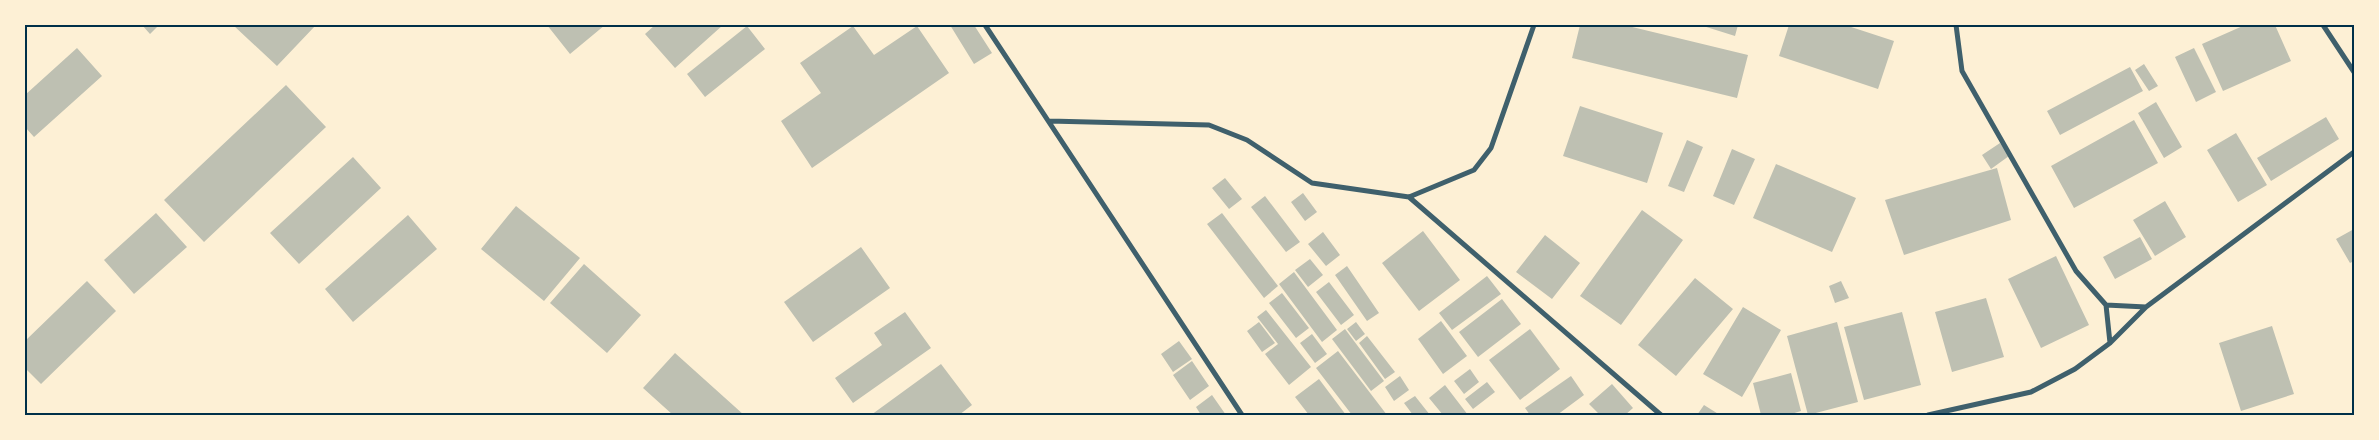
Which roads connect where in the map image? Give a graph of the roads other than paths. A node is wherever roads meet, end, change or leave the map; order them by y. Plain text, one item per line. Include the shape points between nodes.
1 (986, 25) edge
2 (1534, 25) edge
3 (1956, 25) edge
4 (2323, 25) edge
5 (2354, 72) edge
6 (1049, 121) junction
7 (2354, 152) edge
8 (1409, 197) junction
9 (2106, 305) junction
10 (2146, 307) junction
11 (2110, 343) junction
12 (1242, 415) edge
13 (1661, 415) edge
14 (1928, 415) edge

1 - 6 street
2 - 8 street via 1491,148 1474,170
3 - 9 street via 1962,71 2076,271
4 - 5 street
6 - 8 street via 1209,125 1247,140 1312,183
6 - 12 street
7 - 10 street
8 - 13 street
9 - 10 street
9 - 11 street
10 - 11 street
11 - 14 street via 2076,369 2031,392

